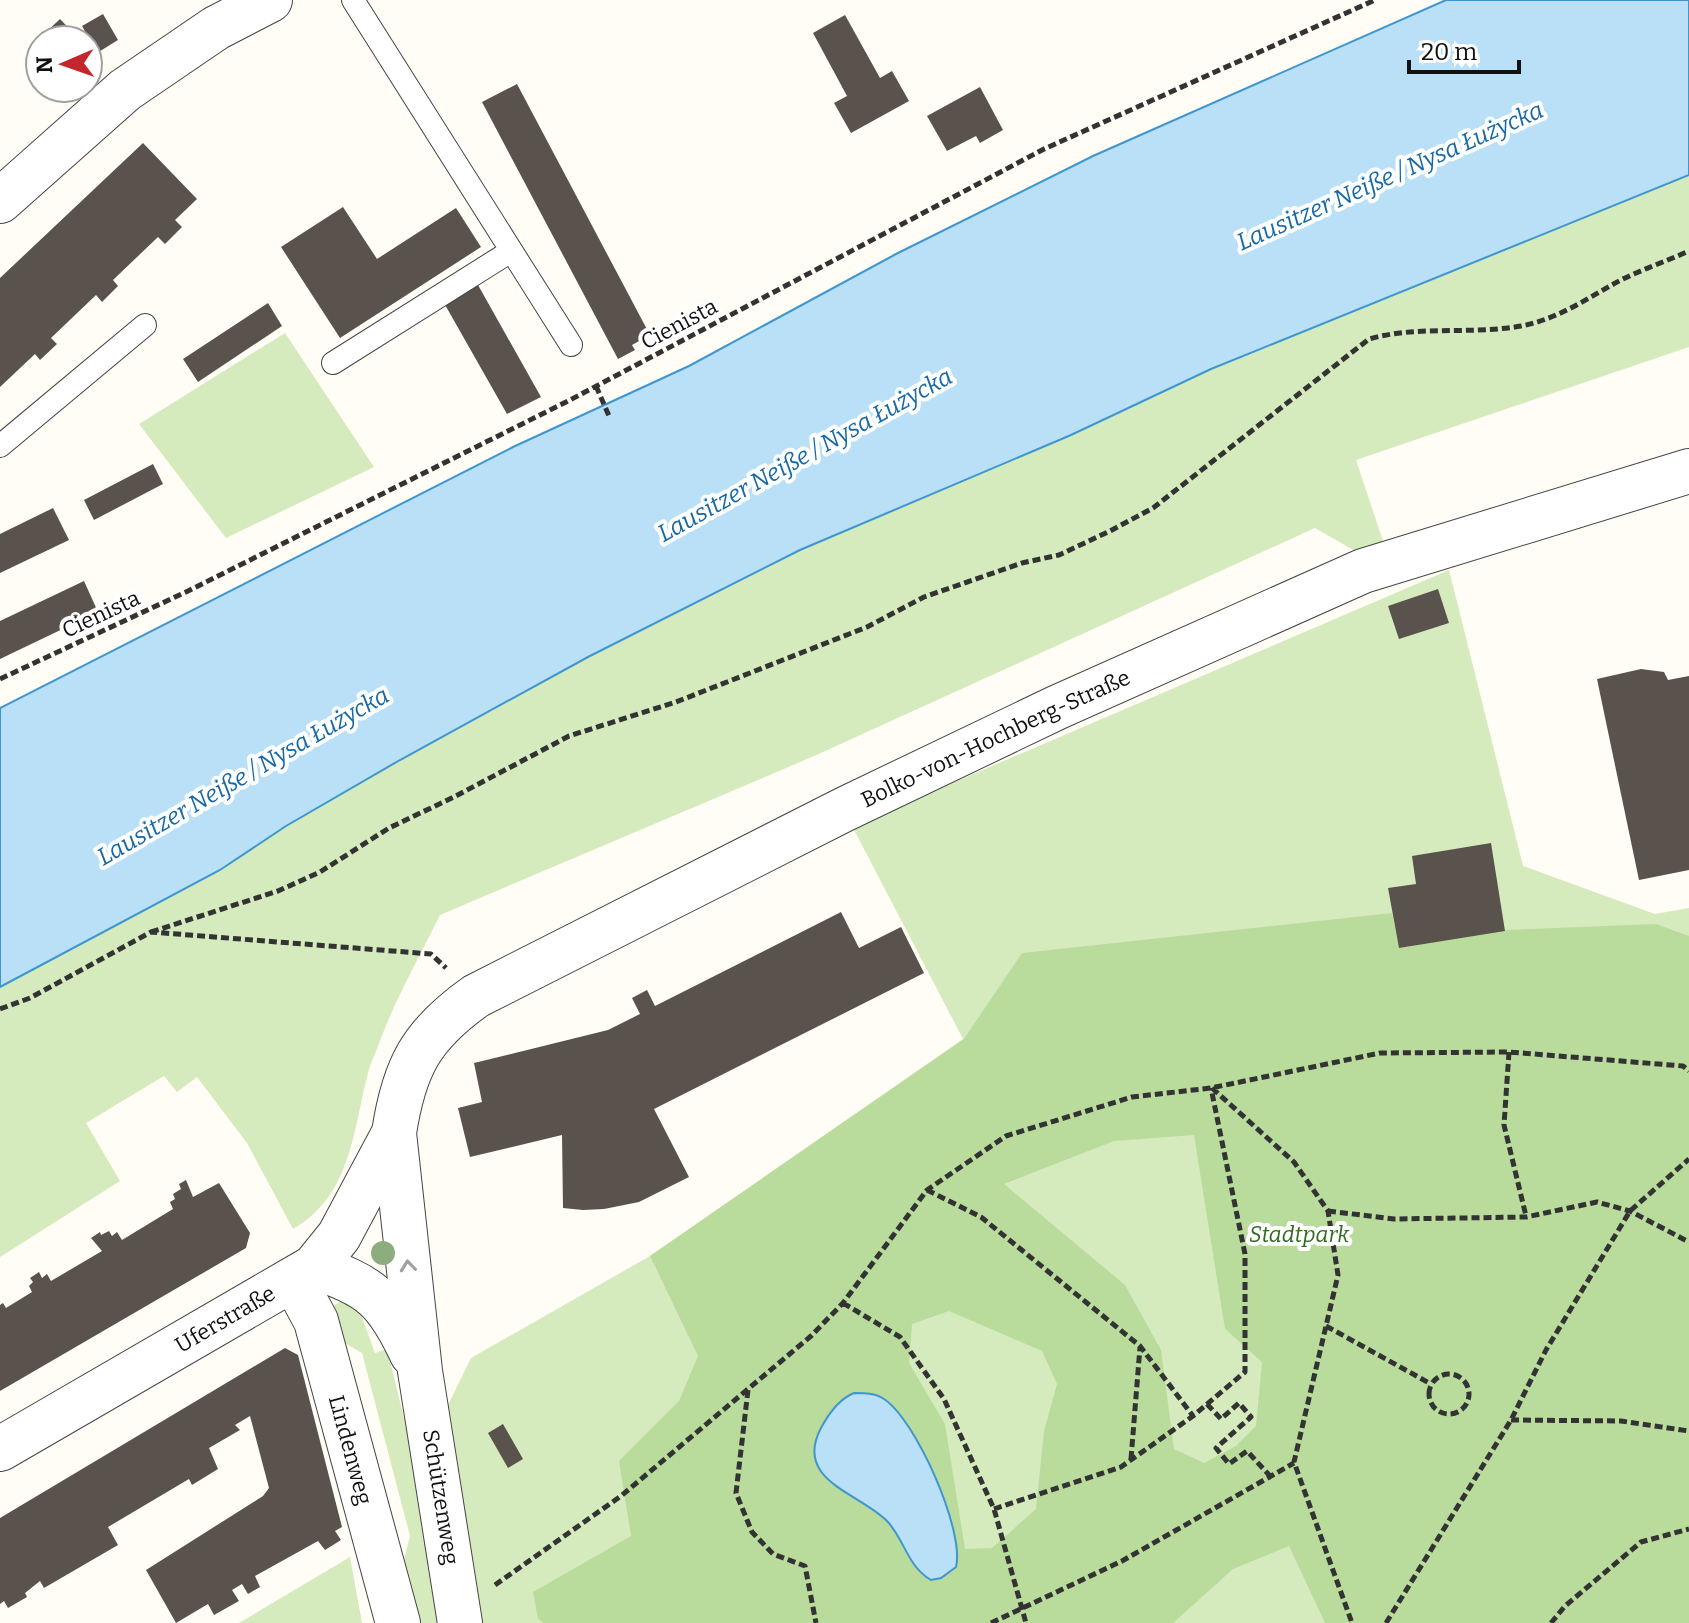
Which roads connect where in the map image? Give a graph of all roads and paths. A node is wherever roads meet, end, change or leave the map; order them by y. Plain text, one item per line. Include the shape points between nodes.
1 (270, 0) edge
2 (353, 0) edge
3 (1375, 0) edge
4 (0, 201) edge
5 (511, 251) junction
6 (1689, 251) edge
7 (145, 325) dead end
8 (571, 345) dead end
9 (333, 363) dead end
10 (596, 386) junction
11 (609, 416) dead end
12 (0, 446) edge
13 (1689, 471) edge
14 (0, 679) edge
15 (151, 932) junction
16 (476, 996) junction
17 (0, 1009) edge
18 (1509, 1052) junction
19 (1689, 1071) edge
20 (1211, 1088) junction
21 (394, 1133) junction
22 (1689, 1159) edge
23 (927, 1190) junction
24 (1328, 1211) junction
25 (1630, 1211) junction
26 (1526, 1217) junction
27 (1689, 1242) edge
28 (304, 1274) junction
29 (843, 1303) junction
30 (1326, 1326) junction
31 (1140, 1346) junction
32 (420, 1371) junction
33 (1431, 1384) junction
34 (748, 1389) junction
35 (1207, 1404) junction
36 (1193, 1416) junction
37 (1511, 1420) junction
38 (1689, 1431) edge
39 (0, 1449) edge
40 (1131, 1459) junction
41 (1294, 1462) junction
42 (1270, 1476) junction
43 (994, 1509) junction
44 (1689, 1529) edge
45 (1023, 1610) junction
46 (459, 1617) edge
47 (398, 1623) edge
48 (816, 1623) edge
49 (991, 1623) edge
50 (1026, 1623) edge
51 (1352, 1623) edge
52 (1386, 1623) edge
53 (1551, 1623) edge

1 - 4 street via 216,28 125,90
2 - 5 lane
3 - 10 path, Cienista via 1044,149
5 - 8 lane
5 - 9 lane
6 - 15 path via 1525,325 1390,333 1369,339 1153,508 1110,531 1059,555 924,597 867,627 676,702 569,736 389,828 320,872
7 - 12 lane
10 - 11 path
10 - 14 path, Cienista
13 - 16 street, Bolko-von-Hochberg-Straße via 1363,571 833,814
15 - 16 path via 431,954
15 - 17 path
16 - 21 street, Bolko-von-Hochberg-Straße via 446,1017 421,1046 400,1096
18 - 19 path via 1683,1066
18 - 20 path via 1380,1053
18 - 26 path via 1504,1125
20 - 23 path via 1132,1097 1006,1136
20 - 24 path via 1294,1162
20 - 35 path via 1245,1254 1245,1372
21 - 28 street, Uferstraße via 339,1236
32 -> 21 street, Schützenweg
22 - 25 path
23 - 29 path
23 - 31 path via 981,1217
24 - 26 path via 1394,1219
24 - 30 path via 1338,1275
25 - 26 path via 1597,1202
25 - 27 path
25 - 37 path via 1546,1350
28 - 32 street, Schützenweg via 349,1279 377,1296
28 - 39 street, Uferstraße
28 - 47 street, Lindenweg
29 - 34 path
29 - 43 path via 900,1337 944,1399
30 - 33 path
30 - 41 path
31 - 36 path
31 - 40 path
32 - 46 street, Schützenweg
33 - 33 path via 1429,1400 1440,1413 1456,1413 1468,1403 1468,1389 1460,1378 1444,1374
34 - 46 path via 621,1496
34 - 48 path via 736,1493 752,1532 773,1554 805,1566
35 - 36 path
35 - 42 path via 1221,1419 1239,1403 1251,1417 1216,1448 1229,1464 1247,1451
36 - 40 path
37 - 38 path via 1621,1421
37 - 52 path
40 - 43 path via 1121,1467
41 - 42 path
41 - 51 path
42 - 45 path via 1122,1561
43 - 45 path
44 - 53 path via 1641,1542
45 - 49 path
45 - 50 path

